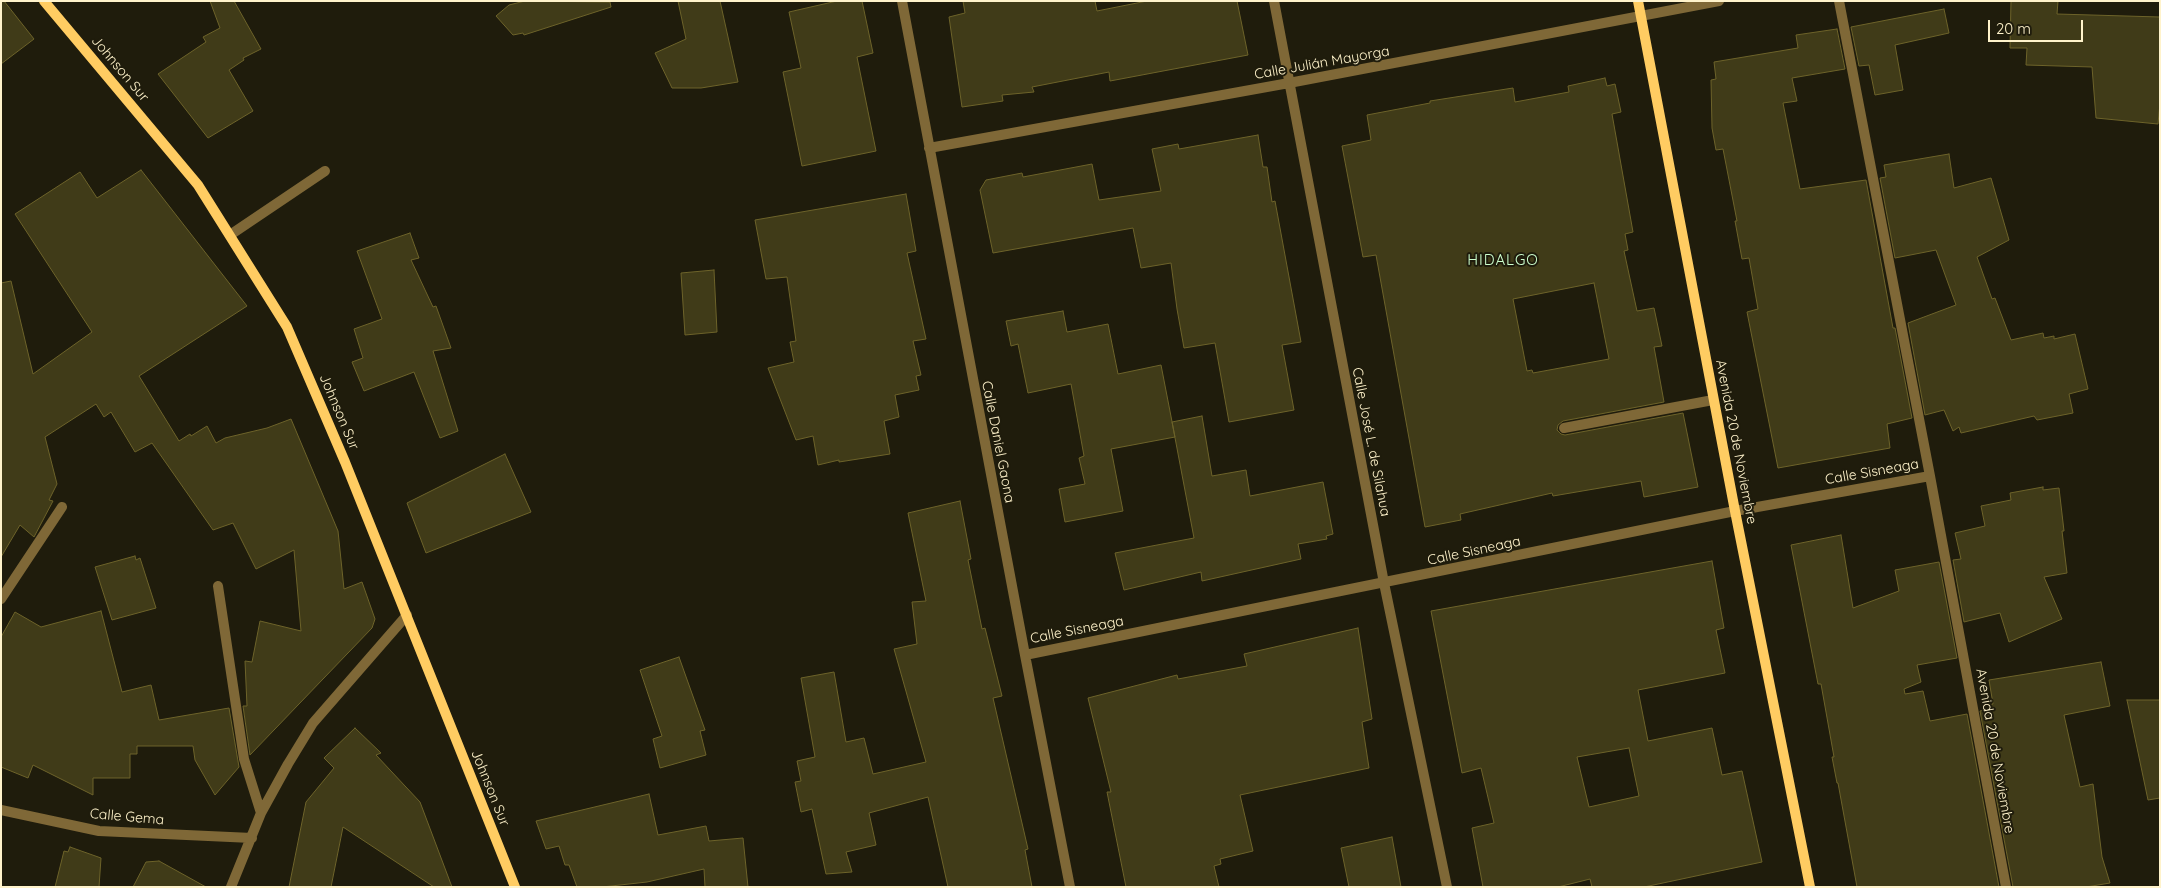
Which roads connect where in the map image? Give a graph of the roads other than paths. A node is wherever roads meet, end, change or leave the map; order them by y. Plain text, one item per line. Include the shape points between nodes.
1 (44, 1) edge
2 (902, 1) edge
3 (1274, 1) edge
4 (1638, 1) edge
5 (1719, 1) edge
6 (1839, 1) edge
7 (1641, 17) junction
8 (1289, 83) junction
9 (929, 148) junction
10 (325, 171) dead end
11 (230, 235) junction
12 (1713, 400) junction
13 (1564, 428) dead end
14 (1930, 476) junction
15 (62, 507) dead end
16 (1735, 511) junction
17 (1384, 583) junction
18 (218, 586) dead end
19 (1, 599) edge
20 (407, 615) junction
21 (1024, 654) junction
22 (1, 810) edge
23 (262, 813) junction
24 (252, 838) junction
25 (231, 887) edge
26 (515, 887) edge
27 (1070, 887) edge
28 (1447, 887) edge
29 (1810, 887) edge
30 (2006, 887) edge

1 - 11 street, Johnson Sur via 198,185
2 - 9 street, Calle Daniel Gaona
3 - 8 street, Calle José L. de Silahua
4 - 7 street, Avenida 20 de Noviembre
5 - 7 street, Calle Julián Mayorga
6 - 14 street, Avenida 20 de Noviembre
7 - 8 street, Calle Julián Mayorga
7 - 12 street, Avenida 20 de Noviembre
8 - 9 street, Calle Julián Mayorga
8 - 17 street, Calle José L. de Silahua
9 - 21 street, Calle Daniel Gaona
10 - 11 street
11 - 20 street, Johnson Sur via 287,327
12 - 13 street
12 - 16 street, Avenida 20 de Noviembre
14 - 16 street, Calle Sisneaga
14 - 30 street, Avenida 20 de Noviembre
15 - 19 street
16 - 17 street, Calle Sisneaga
16 - 29 street, Avenida 20 de Noviembre
17 - 21 street, Calle Sisneaga
17 - 28 street, Calle José L. de Silahua
18 - 23 street via 244,759
20 - 23 street via 313,723
20 - 26 street, Johnson Sur
21 - 27 street, Calle Daniel Gaona
22 - 24 street, Calle Gema via 99,831
23 - 24 street
24 - 25 street

